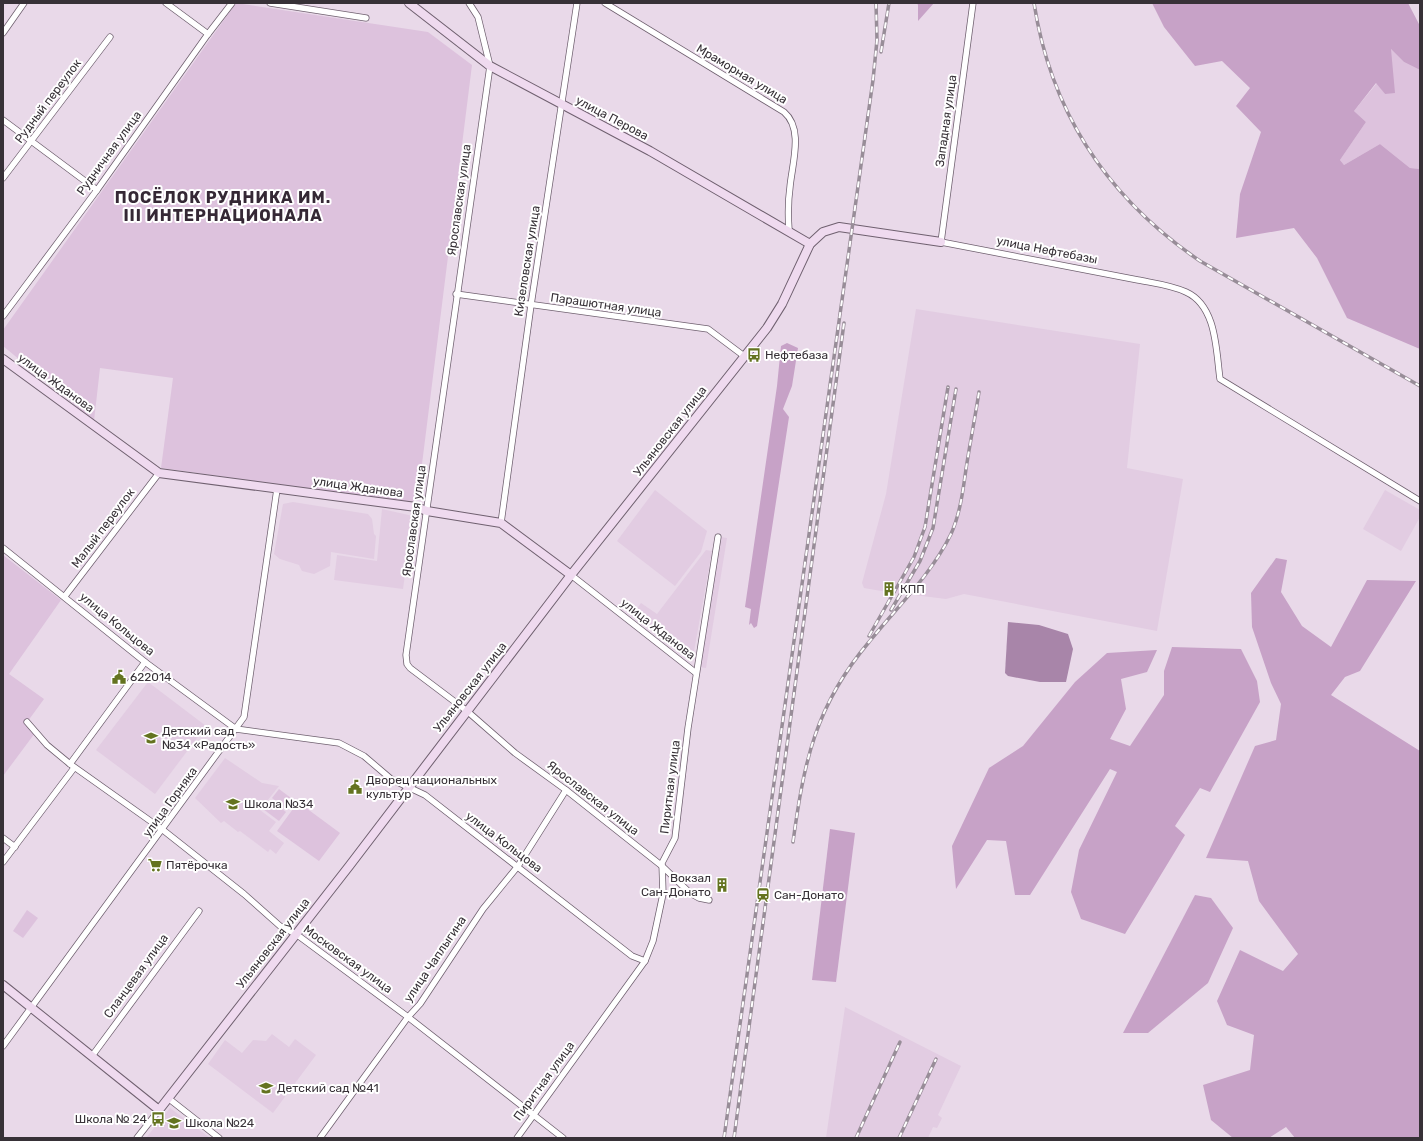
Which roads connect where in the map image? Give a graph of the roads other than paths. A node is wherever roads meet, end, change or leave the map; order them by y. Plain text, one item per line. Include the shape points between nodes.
1 (24, 3) edge
2 (166, 3) edge
3 (232, 3) edge
4 (270, 3) edge
5 (409, 3) edge
6 (469, 3) edge
7 (577, 3) edge
8 (605, 3) edge
9 (973, 3) edge
10 (366, 18) dead end
11 (3, 33) edge
12 (208, 34) junction
13 (110, 37) dead end
14 (490, 66) junction
15 (562, 106) junction
16 (3, 120) edge
17 (30, 141) junction
18 (3, 178) edge
19 (97, 190) junction
20 (789, 230) junction
21 (941, 242) junction
22 (810, 244) junction
23 (456, 294) junction
24 (531, 305) junction
25 (3, 316) edge
26 (744, 356) junction
27 (3, 359) edge
28 (159, 473) junction
29 (277, 489) junction
30 (1420, 501) edge
31 (427, 511) junction
32 (501, 523) junction
33 (718, 537) dead end
34 (3, 548) edge
35 (571, 575) junction
36 (65, 596) junction
37 (145, 662) junction
38 (696, 673) junction
39 (466, 711) junction
40 (27, 722) dead end
41 (236, 729) junction
42 (72, 766) junction
43 (408, 787) junction
44 (566, 790) junction
45 (163, 830) junction
46 (3, 838) edge
47 (15, 847) junction
48 (3, 862) edge
49 (518, 866) junction
50 (662, 866) junction
51 (709, 900) dead end
52 (199, 911) dead end
53 (296, 934) junction
54 (645, 961) junction
55 (3, 985) edge
56 (30, 1007) junction
57 (408, 1017) junction
58 (3, 1046) edge
59 (92, 1056) junction
60 (168, 1098) junction
61 (159, 1110) junction
62 (534, 1115) junction
63 (137, 1138) edge
64 (219, 1138) edge
65 (320, 1138) edge
66 (517, 1138) edge
67 (563, 1138) edge

1 - 11 street
2 - 12 street
3 - 12 street, Рудничная улица
4 - 10 street
5 - 14 main road, улица Перова
6 - 14 street, Ярославская улица via 478,17
7 - 15 street, Кизеловская улица
8 - 20 street, Мраморная улица via 784,112 789,118 795,147 789,200
9 - 21 street, Западная улица
12 - 19 street, Рудничная улица
13 - 17 street, Рудный переулок
14 - 15 main road, улица Перова
14 - 23 street, Ярославская улица
15 - 20 main road, улица Перова via 650,151
15 - 24 street, Кизеловская улица
16 - 17 street
17 - 18 street, Рудный переулок
17 - 19 street
19 - 25 street, Рудничная улица
20 - 22 main road, улица Перова
21 - 22 main road, улица Нефтебазы via 839,227 823,232
21 - 30 street, улица Нефтебазы via 1185,291 1200,302 1209,317 1220,379
22 - 26 main road, Ульяновская улица via 782,304
23 - 24 street, Парашютная улица
23 - 31 street, Ярославская улица
24 - 26 street, Парашютная улица via 708,329
24 - 32 street, Кизеловская улица
26 - 35 main road, Ульяновская улица
27 - 28 main road, улица Жданова
28 - 29 main road, улица Жданова
28 - 36 street, Малый переулок
29 - 31 main road, улица Жданова via 416,507
29 - 41 street, улица Горняка via 246,709
31 - 32 main road, улица Жданова
31 - 39 street, Ярославская улица via 406,655 407,664
32 - 35 main road, улица Жданова
33 - 38 street, Пиритная улица
34 - 36 street, улица Кольцова
35 - 38 street, улица Жданова
35 - 39 main road, Ульяновская улица
36 - 37 street, улица Кольцова
37 - 41 street, улица Кольцова
37 - 42 street
38 - 50 street, Пиритная улица via 675,838
39 - 43 main road, Ульяновская улица
39 - 44 street, Ярославская улица
40 - 42 street, Московская улица via 47,745
41 - 43 street, улица Кольцова via 339,743 364,756 391,779
41 - 45 street, улица Горняка
42 - 45 street, Московская улица
42 - 47 street
43 - 49 street, улица Кольцова via 425,795
43 - 53 main road, Ульяновская улица
44 - 49 street, улица Чаплыгина
44 - 50 street, Ярославская улица
45 - 53 street, Московская улица via 280,926
45 - 56 street, улица Горняка
46 - 47 street
47 - 48 street
49 - 54 street, улица Кольцова via 632,956
49 - 57 street, улица Чаплыгина via 482,910 420,1004
50 - 51 street, Ярославская улица via 690,894
50 - 54 street, Пиритная улица via 663,894 653,941
52 - 59 street, Сланцевая улица
53 - 57 street, Московская улица
53 - 60 main road, Ульяновская улица
54 - 62 street, Пиритная улица
55 - 56 main road
56 - 58 street, улица Горняка
56 - 59 main road
57 - 62 street, Московская улица
57 - 65 street, улица Чаплыгина
59 - 61 main road
60 - 61 main road, Ульяновская улица
60 - 64 street
61 - 63 street, Ульяновская улица
62 - 66 street, Пиритная улица
62 - 67 street, Московская улица

